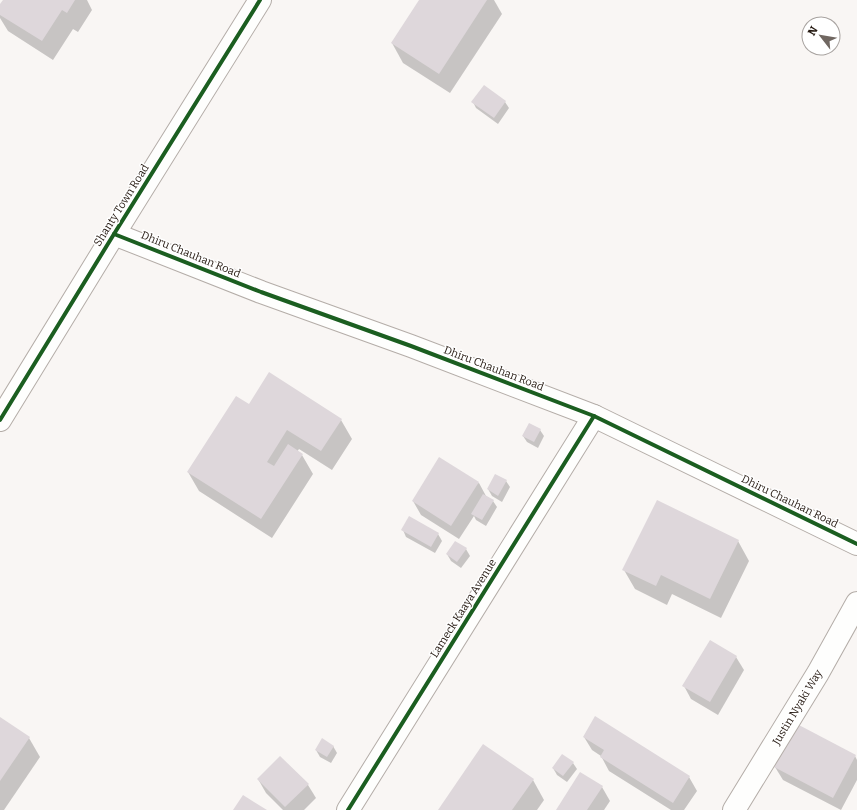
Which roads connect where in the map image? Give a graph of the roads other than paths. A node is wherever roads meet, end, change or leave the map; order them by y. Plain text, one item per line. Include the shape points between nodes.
1 (260, 0) edge
2 (114, 234) junction
3 (594, 416) junction
4 (0, 420) edge
5 (857, 544) edge
6 (857, 603) edge
7 (348, 810) edge
8 (734, 810) edge

1 - 2 street, Shanty Town Road
2 - 3 street, Dhiru Chauhan Road via 261,292
2 - 4 street, Shanty Town Road
3 - 5 street, Dhiru Chauhan Road
3 - 7 street, Lameck Kaaya Avenue
6 - 8 street, Justin Nyaki Way via 818,673

